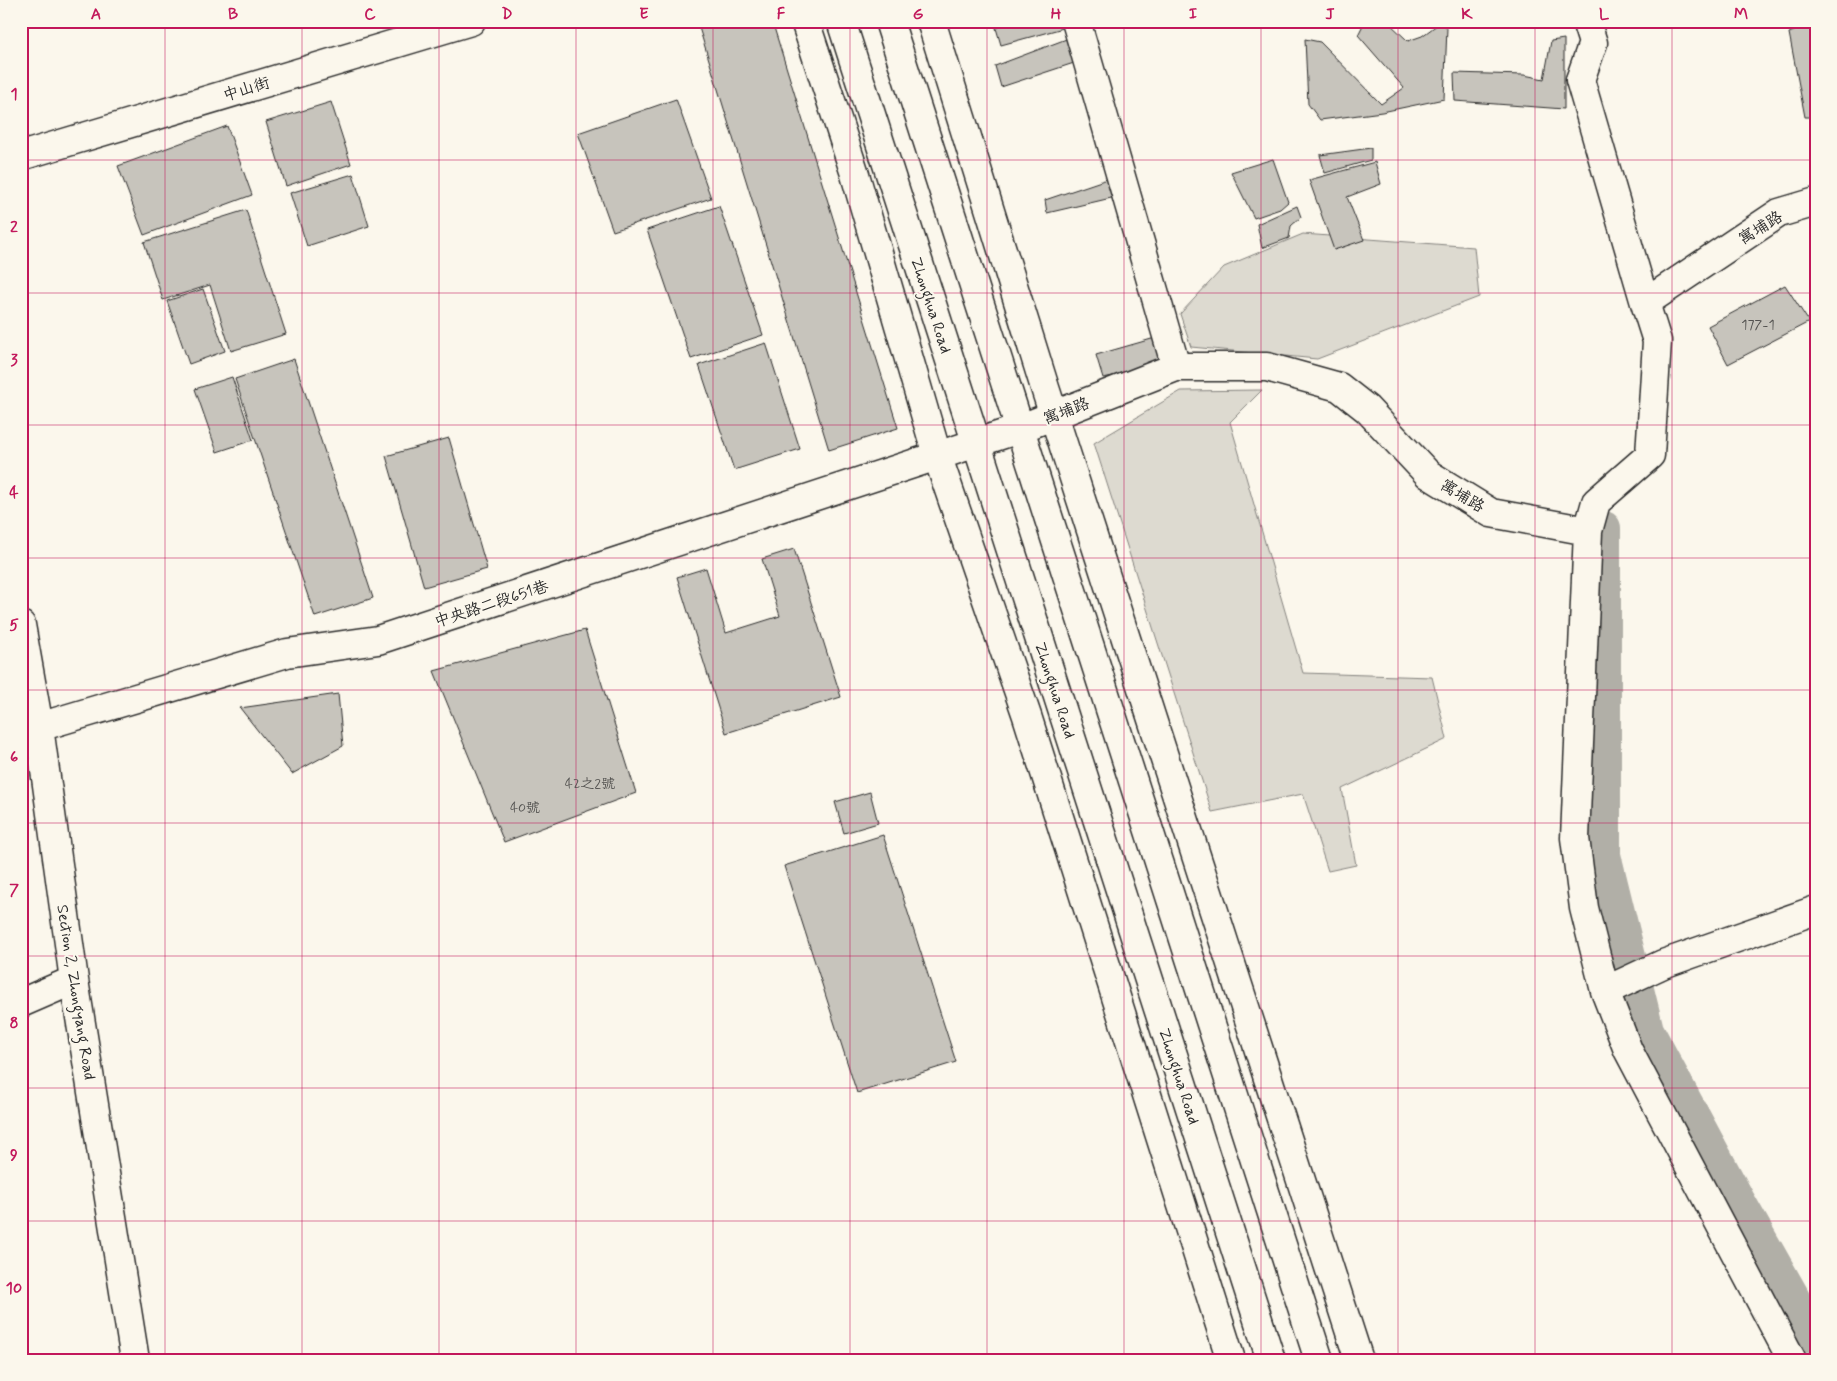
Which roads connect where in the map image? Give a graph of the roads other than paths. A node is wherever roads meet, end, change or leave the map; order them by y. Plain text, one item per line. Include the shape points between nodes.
1 (472, 21) edge
2 (805, 21) edge
3 (841, 21) edge
4 (889, 21) edge
5 (931, 21) edge
6 (1076, 21) edge
7 (1586, 21) edge
8 (21, 156) edge
9 (1816, 202) edge
10 (1645, 302) junction
11 (1176, 367) junction
12 (1054, 416) junction
13 (1019, 428) junction
14 (976, 442) junction
15 (937, 455) junction
16 (1588, 531) junction
17 (21, 625) edge
18 (39, 727) junction
19 (1816, 910) edge
20 (74, 980) junction
21 (1605, 991) junction
22 (21, 1003) edge
23 (135, 1360) edge
24 (1231, 1360) edge
25 (1271, 1360) edge
26 (1318, 1360) edge
27 (1359, 1360) edge
28 (1792, 1360) edge

1 - 8 main road, 中山街
2 - 15 main road via 854,171
3 - 14 main road, Zhonghua Road
4 - 13 main road
5 - 12 main road
6 - 11 main road
7 - 10 main road via 1593,43 1580,80
9 - 10 main road, 寓埔路 via 1779,213
10 - 16 main road via 1657,341 1650,455 1596,502
11 - 12 main road, 寓埔路
11 - 16 main road, 寓埔路 via 1267,367 1339,386 1367,410 1428,474 1492,513
12 - 13 main road, 寓埔路
12 - 27 main road
13 - 14 main road, 寓埔路
13 - 26 main road
14 - 15 main road, 寓埔路
14 - 25 main road, Zhonghua Road
15 - 18 main road, 中央路二段651巷 via 378,640 287,652
15 - 24 main road via 1027,716
16 - 21 main road via 1575,838 1584,908
17 - 18 main road, Section 2, Zhongyang Road
18 - 20 main road, Section 2, Zhongyang Road
19 - 21 main road via 1663,964
20 - 22 main road
20 - 23 main road, Section 2, Zhongyang Road
21 - 28 main road via 1628,1050

